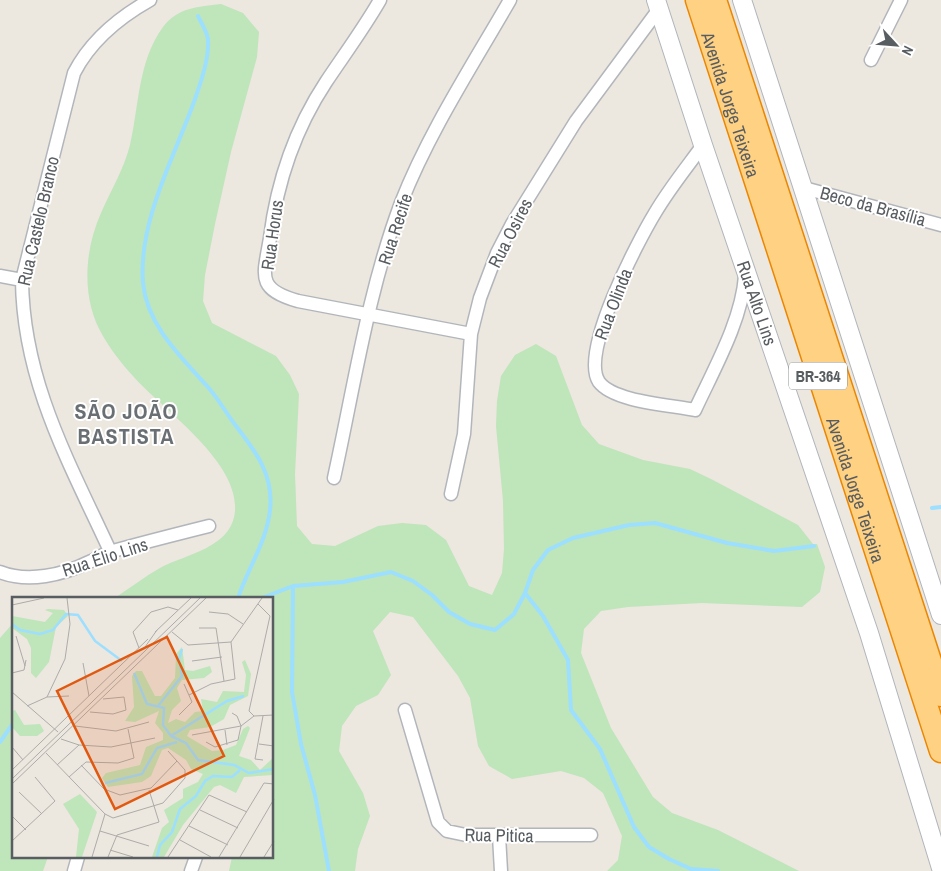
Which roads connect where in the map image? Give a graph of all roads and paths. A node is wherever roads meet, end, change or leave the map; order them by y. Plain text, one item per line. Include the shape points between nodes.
1 (150, 0) edge
2 (380, 0) edge
3 (510, 0) edge
4 (697, 0) edge
5 (715, 0) edge
6 (742, 0) edge
7 (901, 0) edge
8 (658, 4) edge
9 (871, 60) dead end
10 (703, 145) junction
11 (804, 188) junction
12 (941, 225) edge
13 (746, 271) junction
14 (0, 276) edge
15 (22, 280) junction
16 (369, 316) junction
17 (471, 334) junction
18 (334, 478) dead end
19 (451, 494) dead end
20 (209, 526) dead end
21 (110, 551) junction
22 (0, 572) edge
23 (938, 588) edge
24 (941, 615) edge
25 (929, 659) junction
26 (941, 687) edge
27 (941, 695) edge
28 (404, 710) dead end
29 (941, 751) edge
30 (591, 835) dead end
31 (499, 836) junction
32 (78, 858) edge
33 (196, 858) edge
34 (941, 868) edge
35 (74, 871) edge
36 (192, 871) edge
37 (501, 871) edge

1 - 15 street, Rua Castelo Branco via 98,38 74,73
2 - 16 street, Rua Horus via 325,83 299,132 274,205 265,269 269,288 277,295
3 - 16 street, Rua Recife via 413,175 388,243
4 - 29 highway, Avenida Jorge Teixeira / BR-364
5 - 25 highway, Avenida Jorge Teixeira / BR-364
6 - 11 main road
7 - 9 street
8 - 10 main road, Rua Alto Lins
8 - 17 street, Rua Osires via 576,121 512,224 491,269
10 - 13 main road, Rua Alto Lins
10 - 13 street, Rua Olinda via 655,213 617,288 594,356 596,377 608,390 634,399 696,410 738,309
11 - 12 street, Beco da Brasília
11 - 23 main road
13 - 34 main road, Rua Alto Lins via 869,633
14 - 15 street
15 - 21 street, Rua Castelo Branco via 22,301 35,379 46,412
16 - 17 street, Rua Horus
16 - 18 street, Rua Recife
17 - 19 street, Rua Osires via 464,434
20 - 21 street, Rua Élio Lins
21 - 22 street, Rua Élio Lins via 88,563 51,574 33,577
23 - 24 main road
25 - 26 highway
25 - 27 highway, Avenida Jorge Teixeira / BR-364
28 - 31 street, Rua Pitica via 438,822 454,833
30 - 31 street, Rua Pitica
31 - 37 street
32 - 35 street
33 - 36 street

